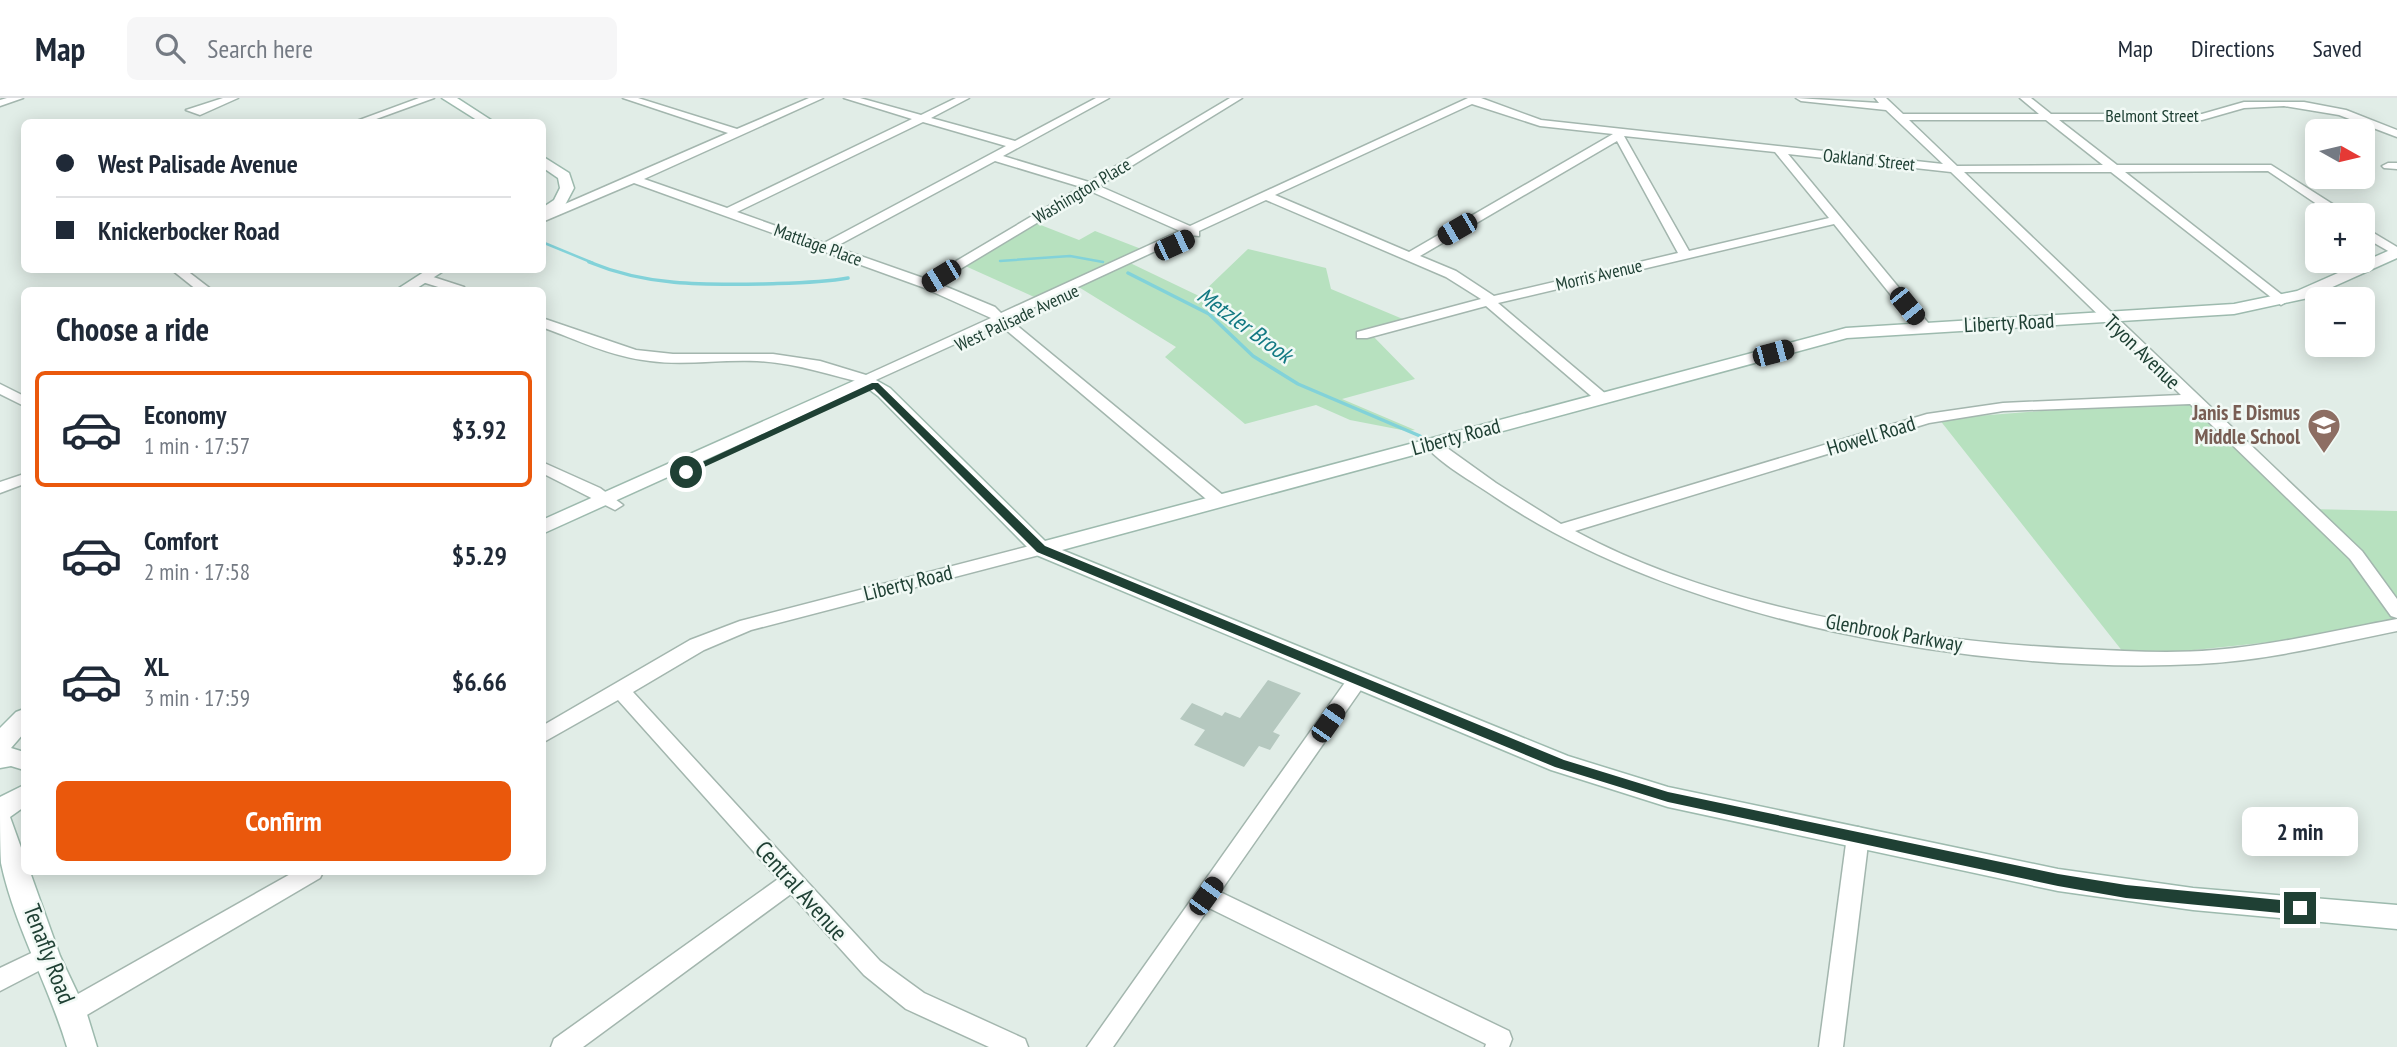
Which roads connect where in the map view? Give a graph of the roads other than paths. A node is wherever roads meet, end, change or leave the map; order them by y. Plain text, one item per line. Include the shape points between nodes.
1 (19, 98) edge
2 (233, 98) edge
3 (429, 98) edge
4 (448, 98) edge
5 (628, 98) edge
6 (818, 98) edge
7 (849, 98) edge
8 (964, 98) edge
9 (1104, 98) edge
10 (1237, 98) edge
11 (1801, 98) edge
12 (2025, 98) edge
13 (1480, 100) edge
14 (0, 103) edge
15 (1889, 107) edge
16 (2049, 117) junction
17 (922, 118) junction
18 (206, 119) edge
19 (368, 119) edge
20 (483, 119) edge
21 (738, 133) junction
22 (1618, 133) junction
23 (2397, 134) edge
24 (1016, 145) junction
25 (1779, 150) junction
26 (994, 157) junction
27 (546, 163) edge
28 (1953, 169) junction
29 (2115, 169) junction
30 (634, 178) junction
31 (1090, 186) junction
32 (600, 193) junction
33 (563, 197) junction
34 (1270, 197) junction
35 (2323, 203) edge
36 (728, 212) junction
37 (546, 213) edge
38 (546, 215) edge
39 (1837, 220) junction
40 (1194, 232) junction
41 (2375, 238) edge
42 (825, 247) junction
43 (2396, 252) edge
44 (1685, 255) junction
45 (1411, 256) junction
46 (184, 273) edge
47 (430, 274) edge
48 (927, 284) junction
49 (201, 287) edge
50 (409, 287) edge
51 (454, 287) edge
52 (1490, 301) junction
53 (2281, 301) junction
54 (2107, 318) junction
55 (1004, 320) junction
56 (546, 323) edge
57 (1924, 327) junction
58 (1362, 335) dead end
59 (871, 382) junction
60 (0, 388) edge
61 (1602, 398) junction
62 (21, 400) edge
63 (2193, 400) junction
64 (1431, 443) junction
65 (546, 469) edge
66 (21, 479) edge
67 (0, 488) edge
68 (1218, 500) junction
69 (611, 502) junction
70 (546, 526) edge
71 (1559, 530) junction
72 (546, 536) edge
73 (1041, 549) junction
74 (2397, 612) edge
75 (2397, 625) edge
76 (1358, 679) junction
77 (620, 690) junction
78 (21, 721) edge
79 (546, 734) edge
80 (0, 744) edge
81 (0, 759) edge
82 (21, 760) edge
83 (21, 796) edge
84 (0, 810) edge
85 (0, 823) edge
86 (1858, 836) junction
87 (307, 875) edge
88 (792, 881) junction
89 (1206, 896) junction
90 (2397, 916) edge
91 (46, 956) junction
92 (0, 980) edge
93 (71, 1011) junction
94 (1498, 1043) edge
95 (82, 1047) edge
96 (563, 1047) edge
97 (1016, 1047) edge
98 (1099, 1047) edge
99 (1831, 1047) edge

1 - 14 street
2 - 18 street via 204,109
3 - 19 street
4 - 20 main road
5 - 21 street
6 - 21 street
7 - 17 street
8 - 17 street
9 - 24 street
10 - 31 street, Washington Place
11 - 15 street, Belmont Street
12 - 16 street
13 - 22 street, Oakland Street via 1540,123
13 - 34 street, West Palisade Avenue
15 - 16 street, Belmont Street
15 - 28 street, Tryon Avenue
16 - 23 street, Belmont Street via 2202,117 2252,104 2300,105 2350,113
16 - 29 street
17 - 24 street
17 - 36 street
21 - 30 street
22 - 25 street, Oakland Street
22 - 44 street
22 - 45 street
24 - 26 street
25 - 28 street, Oakland Street
25 - 39 street
26 - 31 street
26 - 42 street
27 - 33 main road via 566,178
28 - 29 street, Oakland Street
28 - 54 street, Tryon Avenue
29 - 35 street, Oakland Street via 2271,168
29 - 53 street
30 - 32 street
30 - 36 street, Mattlage Place
31 - 40 street
31 - 48 street, Washington Place
32 - 33 street
32 - 38 street
33 - 37 main road
34 - 40 street, West Palisade Avenue
34 - 45 street
36 - 42 street, Mattlage Place
39 - 44 street, Morris Avenue
39 - 57 street
40 - 55 street, West Palisade Avenue
41 - 43 street
42 - 48 street, Mattlage Place
43 - 53 main road, Liberty Road
44 - 52 street, Morris Avenue
45 - 52 street via 1468,282
46 - 49 street
47 - 50 main road
47 - 51 street
48 - 55 street, Mattlage Place
52 - 58 street, Morris Avenue
52 - 61 street
53 - 54 main road, Liberty Road via 2212,312
54 - 57 main road, Liberty Road
54 - 63 street, Tryon Avenue
55 - 59 street, West Palisade Avenue
55 - 68 street, Mattlage Place
56 - 59 street via 629,353 666,358 793,359
57 - 61 main road, Liberty Road via 1846,333
59 - 69 main road, West Palisade Avenue
59 - 73 main road
60 - 62 street
61 - 64 main road, Liberty Road
63 - 71 street, Howell Road via 1996,408 1927,419
63 - 74 street, Tryon Avenue via 2356,555
64 - 68 main road, Liberty Road
64 - 71 street, Glenbrook Parkway via 1491,489
65 - 69 street
66 - 67 street
68 - 73 main road, Liberty Road
69 - 70 main road, West Palisade Avenue
69 - 72 main road, West Palisade Avenue
71 - 75 street, Glenbrook Parkway via 1664,576 1769,608 1892,635 1979,648 2081,657 2200,657
73 - 76 main road
73 - 77 street, Liberty Road via 746,625 697,645
76 - 86 main road via 1613,782
76 - 89 street
77 - 79 street, Liberty Road
77 - 88 street, Central Avenue
78 - 80 main road
81 - 82 main road
83 - 84 main road
85 - 91 main road, Tenafly Road
86 - 90 main road via 2126,892
86 - 99 street
87 - 93 street
88 - 96 street
88 - 97 street, Central Avenue via 896,989
89 - 94 street
89 - 98 street
91 - 92 street
91 - 93 main road, Tenafly Road
93 - 95 main road, Tenafly Road

